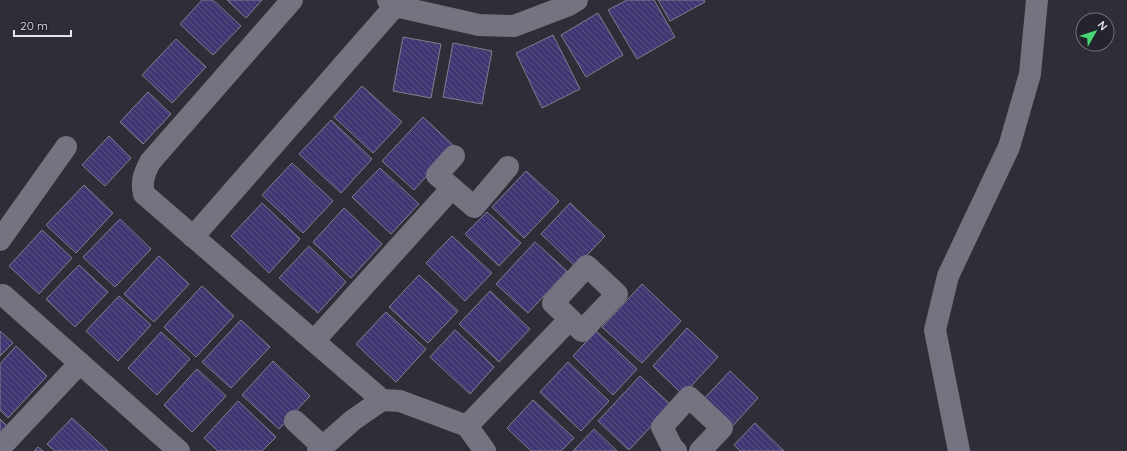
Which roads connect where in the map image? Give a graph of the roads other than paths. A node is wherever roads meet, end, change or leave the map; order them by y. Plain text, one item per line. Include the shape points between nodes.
1 (292, 0) edge
2 (576, 0) edge
3 (1037, 0) edge
4 (392, 3) edge
5 (66, 148) dead end
6 (454, 156) dead end
7 (508, 167) dead end
8 (452, 188) junction
9 (194, 237) junction
10 (0, 240) edge
11 (3, 295) dead end
12 (570, 319) dead end
13 (314, 342) junction
14 (80, 363) junction
15 (382, 400) junction
16 (295, 421) dead end
17 (467, 426) junction
18 (0, 448) edge
19 (320, 449) edge
20 (672, 450) edge
21 (179, 451) edge
22 (485, 451) edge
23 (700, 451) edge
24 (959, 451) edge

1 - 9 street via 150,162 143,176 144,194
2 - 4 street via 514,26 479,25
3 - 24 street via 1030,74 1009,147 948,276 935,330
4 - 9 street
5 - 10 street
6 - 8 street via 437,175
7 - 8 street via 474,207
8 - 13 street
9 - 13 street
11 - 14 street
12 - 17 street
13 - 15 street
14 - 18 street
14 - 21 street
15 - 17 street via 400,401
15 - 19 street via 353,420
16 - 19 street
17 - 22 street
20 - 23 street via 662,427 689,397 722,428

